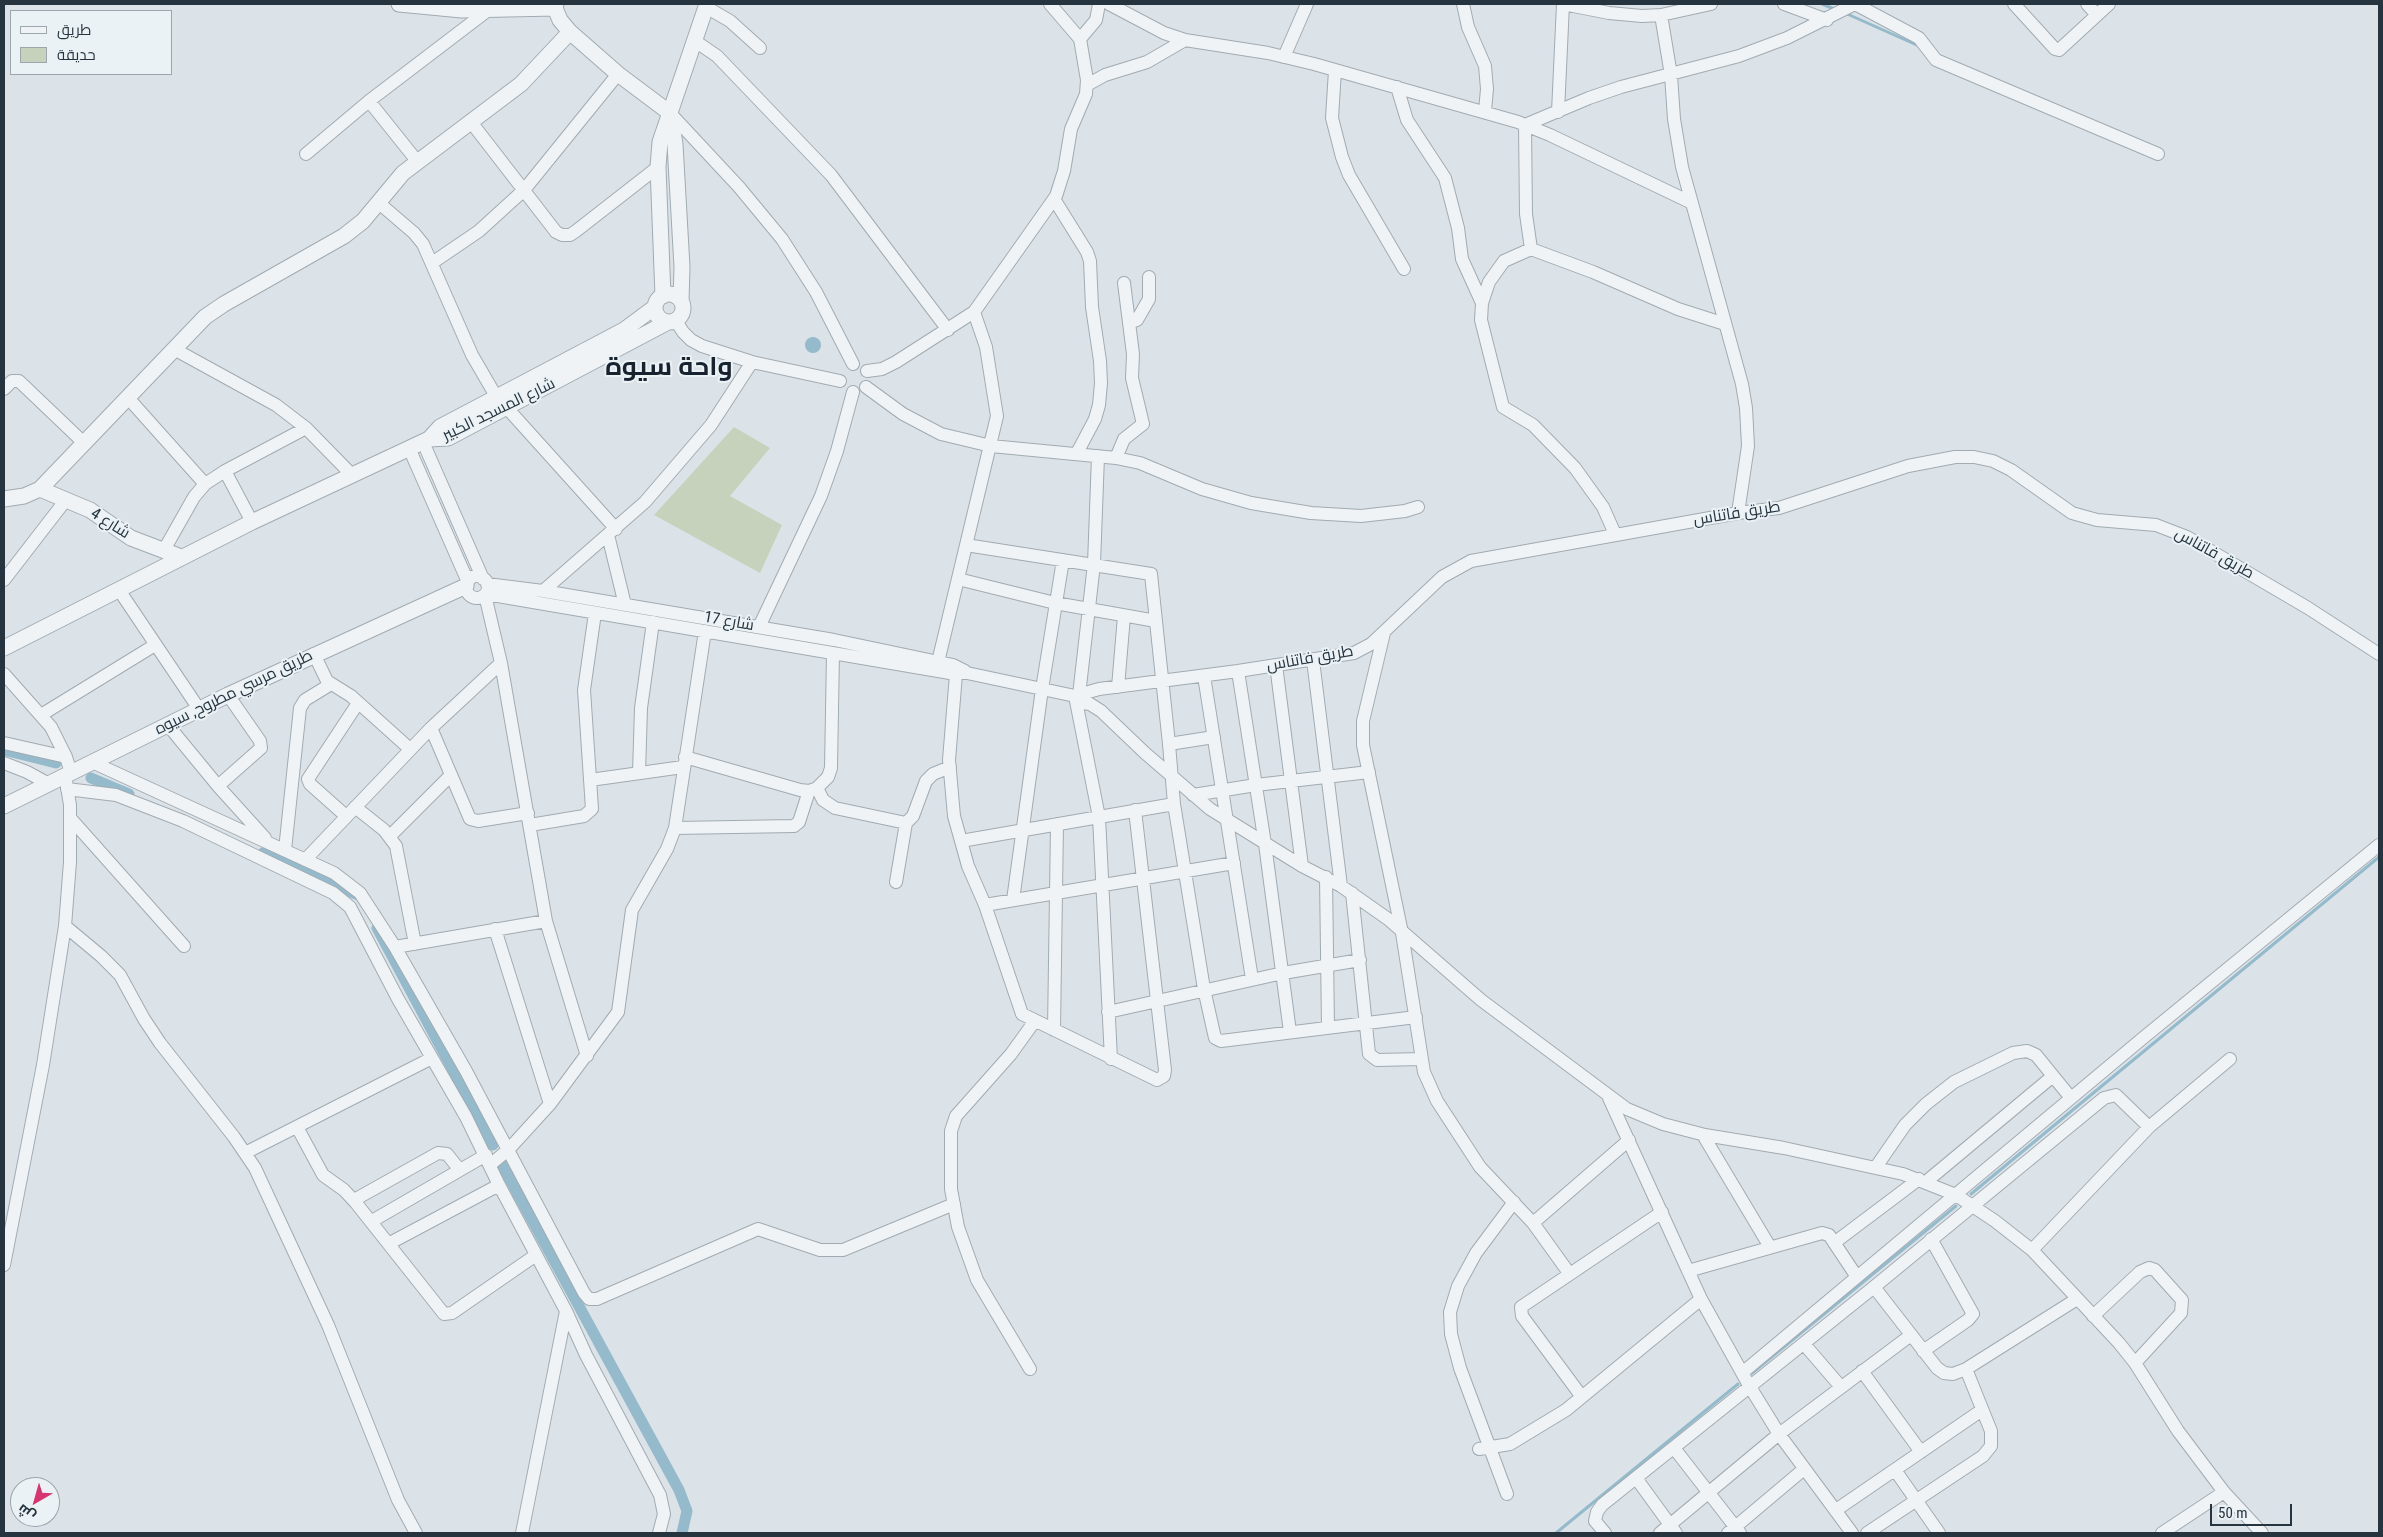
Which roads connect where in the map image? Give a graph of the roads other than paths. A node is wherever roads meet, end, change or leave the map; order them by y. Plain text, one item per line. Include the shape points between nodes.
1 (399, 4) edge
2 (1050, 4) edge
3 (1099, 4) edge
4 (1109, 4) edge
5 (1307, 4) edge
6 (1463, 4) edge
7 (1563, 4) edge
8 (1711, 4) edge
9 (1784, 4) edge
10 (2014, 4) edge
11 (2087, 4) edge
12 (2109, 4) edge
13 (706, 5) edge
14 (1850, 5) edge
15 (556, 6) edge
16 (1609, 8) edge
17 (487, 11) junction
18 (1661, 15) junction
19 (2097, 15) junction
20 (1827, 20) junction
21 (570, 32) junction
22 (1080, 39) junction
23 (695, 40) junction
24 (1185, 40) junction
25 (760, 48) dead end
26 (1284, 57) junction
27 (1335, 70) junction
28 (618, 74) junction
29 (1671, 75) junction
30 (1088, 85) junction
31 (1397, 87) junction
32 (369, 102) junction
33 (1485, 111) junction
34 (1558, 112) junction
35 (670, 113) junction
36 (471, 122) junction
37 (1525, 125) junction
38 (306, 154) dead end
39 (2158, 154) dead end
40 (417, 161) junction
41 (658, 167) junction
42 (524, 190) junction
43 (1054, 199) junction
44 (1690, 202) junction
45 (379, 203) junction
46 (1531, 248) junction
47 (432, 264) junction
48 (1404, 269) dead end
49 (1149, 277) dead end
50 (1124, 283) dead end
51 (681, 300) junction
52 (659, 301) junction
53 (1482, 303) junction
54 (974, 312) junction
55 (672, 322) junction
56 (1129, 323) junction
57 (1725, 324) junction
58 (948, 330) junction
59 (1141, 342) dead end
60 (174, 349) junction
61 (1133, 354) junction
62 (752, 362) junction
63 (853, 364) junction
64 (867, 371) junction
65 (840, 382) junction
66 (866, 387) junction
67 (4, 389) edge
68 (853, 392) junction
69 (129, 399) junction
70 (502, 403) junction
71 (306, 428) junction
72 (426, 440) junction
73 (85, 444) junction
74 (991, 446) junction
75 (409, 448) junction
76 (1077, 453) junction
77 (1098, 456) junction
78 (1116, 458) junction
79 (225, 471) junction
80 (351, 474) junction
81 (205, 484) junction
82 (40, 488) junction
83 (4, 499) edge
84 (65, 501) junction
85 (1418, 506) dead end
86 (452, 508) junction
87 (1738, 513) junction
88 (438, 514) junction
89 (252, 522) junction
90 (612, 532) junction
91 (1615, 534) junction
92 (966, 545) junction
93 (164, 550) junction
94 (181, 557) junction
95 (1063, 560) junction
96 (1094, 564) junction
97 (958, 579) junction
98 (4, 580) edge
99 (467, 584) junction
100 (485, 588) junction
101 (119, 590) junction
102 (543, 591) junction
103 (1055, 603) junction
104 (625, 605) junction
105 (1090, 609) junction
106 (595, 612) junction
107 (1124, 616) junction
108 (1156, 621) junction
109 (653, 622) junction
110 (759, 627) junction
111 (706, 631) junction
112 (1384, 632) junction
113 (155, 645) junction
114 (4, 648) edge
115 (833, 653) junction
116 (314, 654) junction
117 (2379, 654) edge
118 (1313, 660) junction
119 (501, 662) junction
120 (938, 662) junction
121 (1276, 666) junction
122 (1238, 671) junction
123 (962, 673) junction
124 (4, 674) edge
125 (1204, 676) junction
126 (1162, 681) junction
127 (331, 684) junction
128 (1118, 687) junction
129 (1042, 689) junction
130 (228, 695) junction
131 (1077, 698) junction
132 (358, 703) junction
133 (199, 709) junction
134 (41, 715) junction
135 (167, 724) junction
136 (431, 728) junction
137 (1214, 737) junction
138 (4, 743) edge
139 (1169, 744) junction
140 (410, 750) junction
141 (66, 757) junction
142 (92, 762) junction
143 (684, 762) junction
144 (4, 763) edge
145 (950, 767) junction
146 (1369, 772) junction
147 (639, 773) junction
148 (451, 775) junction
149 (1171, 776) junction
150 (1327, 776) junction
151 (68, 779) junction
152 (590, 780) junction
153 (1291, 780) junction
154 (49, 784) junction
155 (1256, 785) junction
156 (218, 786) junction
157 (813, 789) junction
158 (1223, 790) junction
159 (1193, 795) junction
160 (1174, 804) junction
161 (4, 806) edge
162 (1135, 810) junction
163 (351, 811) junction
164 (1099, 817) junction
165 (71, 819) junction
166 (529, 819) junction
167 (1228, 821) junction
168 (906, 823) junction
169 (1057, 824) junction
170 (676, 828) junction
171 (1023, 831) junction
172 (390, 836) junction
173 (961, 841) junction
174 (268, 842) junction
175 (1265, 844) junction
176 (2379, 845) edge
177 (285, 850) junction
178 (305, 860) junction
179 (1234, 863) junction
180 (1302, 866) junction
181 (1185, 870) junction
182 (1326, 877) junction
183 (1142, 878) junction
184 (896, 882) dead end
185 (1102, 886) junction
186 (1341, 886) junction
187 (1056, 894) junction
188 (1352, 894) junction
189 (1014, 900) junction
190 (985, 904) junction
191 (546, 921) junction
192 (65, 926) junction
193 (495, 929) junction
194 (1402, 932) junction
195 (415, 944) junction
196 (184, 946) dead end
197 (395, 948) junction
198 (1360, 960) junction
199 (1327, 965) junction
200 (1283, 973) junction
201 (1252, 979) junction
202 (1204, 989) junction
203 (1156, 1001) junction
204 (1108, 1012) junction
205 (1416, 1017) junction
206 (1034, 1022) junction
207 (1365, 1023) junction
208 (1328, 1028) junction
209 (1054, 1030) junction
210 (1290, 1032) junction
211 (587, 1056) junction
212 (432, 1058) junction
213 (1110, 1059) junction
214 (1422, 1059) junction
215 (2230, 1060) dead end
216 (2053, 1076) junction
217 (1609, 1097) junction
218 (2071, 1098) junction
219 (550, 1104) junction
220 (297, 1126) junction
221 (2149, 1128) junction
222 (1703, 1135) junction
223 (1629, 1140) junction
224 (509, 1149) junction
225 (245, 1153) junction
226 (488, 1160) junction
227 (1876, 1167) junction
228 (459, 1169) junction
229 (1923, 1180) junction
230 (499, 1185) junction
231 (1956, 1195) junction
232 (354, 1200) junction
233 (1514, 1202) junction
234 (954, 1204) junction
235 (1971, 1206) junction
236 (1662, 1212) junction
237 (372, 1221) junction
238 (1533, 1223) junction
239 (1931, 1240) junction
240 (390, 1243) junction
241 (1834, 1243) junction
242 (1770, 1247) junction
243 (2032, 1250) junction
244 (536, 1255) junction
245 (4, 1264) edge
246 (1688, 1272) junction
247 (1569, 1273) junction
248 (1857, 1277) junction
249 (1874, 1287) junction
250 (1701, 1299) junction
251 (2077, 1299) junction
252 (566, 1311) junction
253 (2093, 1316) junction
254 (1911, 1335) junction
255 (1804, 1344) junction
256 (1923, 1351) junction
257 (2135, 1363) junction
258 (1966, 1368) junction
259 (1030, 1369) dead end
260 (1862, 1371) junction
261 (1742, 1373) junction
262 (1750, 1387) junction
263 (1841, 1387) junction
264 (1582, 1397) junction
265 (1982, 1410) junction
266 (1779, 1434) junction
267 (1492, 1448) junction
268 (1674, 1448) junction
269 (1479, 1450) dead end
270 (1921, 1452) junction
271 (1804, 1469) junction
272 (1895, 1470) junction
273 (1636, 1478) junction
274 (1708, 1492) junction
275 (2224, 1492) junction
276 (1507, 1494) dead end
277 (1917, 1500) junction
278 (1836, 1510) junction
279 (1673, 1529) edge
280 (1734, 1531) edge
281 (416, 1533) edge
282 (522, 1533) edge
283 (659, 1533) edge
284 (1605, 1533) edge
285 (1660, 1533) edge
286 (1852, 1533) edge
287 (1866, 1533) edge
288 (1939, 1533) edge
289 (2162, 1533) edge
290 (2262, 1533) edge

1 - 17 street
2 - 22 street
3 - 22 street via 1096,20
4 - 24 street via 1164,33
5 - 26 street
6 - 33 street via 1468,27 1485,66
7 - 16 street
7 - 34 street
8 - 18 street
9 - 20 street
10 - 19 street via 2059,50
11 - 19 street
12 - 19 street
13 - 23 street
13 - 25 street
14 - 20 street
14 - 39 street via 1922,40 1936,60
15 - 17 street
15 - 21 street via 560,20
16 - 18 street via 1642,16
17 - 32 street
18 - 29 street
20 - 29 street via 1739,56
21 - 28 street
21 - 36 street via 521,84
22 - 30 street
23 - 35 street
23 - 58 street via 716,56 831,175
24 - 26 street
24 - 30 street via 1147,62 1105,75
26 - 27 street
27 - 31 street
27 - 48 street via 1332,118 1342,157 1349,175
28 - 35 street
28 - 42 street
29 - 34 street via 1621,88
29 - 44 street via 1677,144
30 - 43 street via 1071,129 1064,171
31 - 33 street
31 - 53 street via 1407,120 1444,178 1458,228 1462,259
32 - 38 street
32 - 40 street
33 - 37 street
34 - 37 street
35 - 41 street via 660,142
35 - 51 street via 675,144
35 - 63 street via 739,187 782,240 816,292
36 - 40 street
36 - 42 street
37 - 44 street
37 - 46 street via 1526,214
40 - 45 street
41 - 42 street via 566,236 556,232
41 - 52 street
42 - 47 street via 479,231
43 - 54 street
43 - 76 street via 1090,261 1092,307 1100,361 1099,405
44 - 57 street
45 - 47 street via 414,233
45 - 60 street via 344,236 224,304
46 - 53 street via 1504,261 1489,282
46 - 57 street via 1678,309
47 - 70 street via 472,355
49 - 56 street via 1149,299 1137,320
50 - 56 street
51 - 52 street via 673,294
51 - 55 street via 683,311
52 - 55 street via 658,317
52 - 70 street, شارع المسجد الكبير via 624,330
53 - 91 street via 1481,320 1503,407 1533,425 1575,468 1603,507
54 - 58 street
54 - 74 street via 986,347 993,384 997,416
55 - 62 street via 691,340
55 - 70 street, شارع المسجد الكبير
56 - 61 street
57 - 87 street via 1742,384 1748,429
58 - 64 street via 889,365
59 - 61 street
60 - 69 street
60 - 71 street via 250,389
61 - 78 street via 1132,378 1143,424 1124,440
62 - 65 street
62 - 90 street via 730,398 685,458
63 - 64 street via 861,365
63 - 65 street via 842,370
64 - 66 street
65 - 68 street
66 - 68 street
66 - 74 street via 941,434
67 - 73 street via 12,381 18,381
68 - 110 street via 821,496
69 - 73 street
69 - 81 street
70 - 72 street, شارع المسجد الكبير via 448,438
70 - 90 street
71 - 79 street
71 - 80 street
72 - 75 street, شارع المسجد الكبير
72 - 86 street
73 - 82 street
74 - 76 street
74 - 92 street
75 - 80 street, شارع المسجد الكبير
75 - 88 street
76 - 77 street
77 - 78 street
77 - 96 street
78 - 85 street via 1140,463 1202,489 1251,503 1311,513 1360,516 1404,511
79 - 81 street
79 - 89 street
80 - 89 street, شارع المسجد الكبير
81 - 93 street
82 - 83 street via 24,496
82 - 84 street, شارع 4
84 - 93 street, شارع 4 via 95,513 131,538
84 - 98 street
86 - 88 street
86 - 100 street
87 - 91 street, طريق فاتناس
87 - 117 street, طريق فاتناس via 1779,508 1908,466 1955,457 1993,461 2072,513 2097,520 2156,524 2187,537
88 - 99 street
89 - 94 street, شارع المسجد الكبير
90 - 102 street
90 - 104 street
91 - 112 street, طريق فاتناس via 1471,561 1442,577
92 - 95 street
92 - 97 street
93 - 94 street, شارع 4
94 - 101 street, شارع المسجد الكبير
95 - 96 street
95 - 103 street
96 - 105 street
96 - 108 street via 1151,574
97 - 103 street
97 - 120 street
99 - 100 street via 475,577
99 - 100 street via 472,597
99 - 116 street, طريق مرسي مطروح, سيوه
100 - 102 street, شارع 17
100 - 106 street, شارع 17
100 - 119 street
101 - 113 street
101 - 114 street, شارع المسجد الكبير
102 - 104 street, شارع 17
103 - 105 street
103 - 129 street
104 - 110 street, شارع 17
105 - 107 street
105 - 131 street
106 - 109 street, شارع 17
106 - 152 street via 584,690
107 - 108 street
107 - 128 street
108 - 126 street
109 - 111 street, شارع 17
109 - 147 street via 641,708
110 - 120 street, شارع 17
111 - 115 street, شارع 17
111 - 143 street
112 - 118 street, طريق فاتناس via 1363,650
112 - 146 street via 1363,721 1363,745
113 - 133 street
113 - 134 street
115 - 123 street, شارع 17
115 - 157 street via 831,768 828,777
116 - 127 street
116 - 130 street, طريق مرسي مطروح, سيوه
118 - 121 street, طريق فاتناس
118 - 150 street
119 - 136 street
119 - 166 street
120 - 123 street, شارع 17 via 958,667
121 - 122 street, طريق فاتناس
121 - 153 street
122 - 125 street, طريق فاتناس
122 - 155 street
123 - 129 street, شارع 17
123 - 145 street
124 - 134 street
125 - 126 street, طريق فاتناس
125 - 137 street
126 - 128 street, طريق فاتناس
126 - 139 street
127 - 132 street
127 - 177 street via 305,700 300,708
128 - 131 street, طريق فاتناس via 1099,689
129 - 131 street, شارع 17
129 - 171 street
130 - 133 street, طريق مرسي مطروح, سيوه
130 - 156 street via 260,741 261,748
131 - 149 street, شارع 17 via 1101,710
131 - 164 street
132 - 140 street
132 - 163 street via 308,779 310,784
133 - 135 street, طريق مرسي مطروح, سيوه
134 - 141 street
135 - 142 street, طريق مرسي مطروح, سيوه
135 - 156 street
136 - 140 street
136 - 148 street
137 - 139 street
137 - 158 street
138 - 141 street
139 - 149 street
140 - 163 street
141 - 151 street
142 - 151 street, طريق مرسي مطروح, سيوه
142 - 174 street
143 - 147 street
143 - 157 street
143 - 170 street
144 - 154 street
145 - 168 street via 926,781 913,816
145 - 173 street via 954,816
146 - 150 street
146 - 194 street
147 - 152 street
148 - 166 street via 467,814 474,821
148 - 172 street
149 - 159 street, شارع 17
149 - 160 street
150 - 153 street
150 - 186 street
151 - 154 street, طريق مرسي مطروح, سيوه
151 - 165 street
151 - 212 street via 130,799 201,829 341,898 354,914
152 - 166 street via 593,806 584,816
153 - 155 street
153 - 180 street
154 - 161 street, طريق مرسي مطروح, سيوه
155 - 158 street
155 - 175 street
156 - 174 street
157 - 168 street via 835,808
157 - 170 street via 799,822 794,826
158 - 159 street
158 - 167 street
159 - 167 street, شارع 17
160 - 162 street
160 - 181 street
162 - 164 street
162 - 183 street
163 - 172 street
163 - 178 street
164 - 169 street
164 - 185 street
165 - 192 street
165 - 196 street
166 - 191 street
167 - 175 street, شارع 17
167 - 179 street
168 - 184 street
169 - 171 street
169 - 187 street
170 - 211 street via 632,910 618,1012
171 - 173 street
171 - 189 street
172 - 195 street via 399,854
173 - 190 street
174 - 177 street
175 - 180 street, شارع 17
175 - 200 street
176 - 218 street
177 - 178 street
178 - 197 street via 353,886
179 - 181 street
179 - 201 street
180 - 182 street, شارع 17
181 - 183 street
181 - 202 street
182 - 186 street, شارع 17
182 - 199 street
183 - 185 street
183 - 203 street
185 - 187 street
185 - 204 street
186 - 188 street, شارع 17
187 - 189 street
187 - 209 street
188 - 194 street, شارع 17
188 - 198 street
189 - 190 street
190 - 206 street via 1022,1014
191 - 193 street
191 - 211 street
192 - 225 street via 120,975 160,1043
192 - 245 street via 43,1065
193 - 195 street
193 - 219 street
194 - 205 street
194 - 217 street, شارع 17 via 1481,1000
195 - 197 street
197 - 224 street
198 - 199 street
198 - 207 street
199 - 200 street
199 - 208 street
200 - 201 street
200 - 210 street
201 - 202 street
202 - 203 street
202 - 210 street via 1217,1040
203 - 204 street
203 - 213 street via 1164,1076 1151,1079
204 - 213 street
205 - 207 street
205 - 214 street
206 - 209 street
206 - 234 street via 953,1122 951,1189
207 - 208 street
207 - 214 street via 1369,1054 1377,1060
208 - 210 street
209 - 213 street
211 - 219 street
212 - 220 street
212 - 226 street
214 - 233 street via 1430,1089 1437,1101 1480,1167
215 - 221 street
216 - 218 street
216 - 227 street via 2036,1055 2027,1051 2004,1056 1954,1082 1926,1104 1905,1125
216 - 229 street
217 - 222 street, شارع 17 via 1642,1116
217 - 223 street
218 - 231 street
219 - 224 street
220 - 225 street
220 - 232 street via 323,1175
221 - 235 street via 2116,1095 2107,1096
221 - 243 street
222 - 227 street, شارع 17
222 - 242 street
223 - 236 street
223 - 238 street
224 - 226 street
224 - 234 street via 584,1294 592,1299 758,1229 831,1251 854,1247
225 - 281 street via 265,1188 328,1326 398,1500
226 - 228 street
226 - 230 street
227 - 229 street, شارع 17
228 - 232 street via 447,1154 438,1153
228 - 237 street
229 - 231 street, شارع 17
229 - 241 street
230 - 240 street
230 - 244 street
231 - 235 street, شارع 17
231 - 248 street
232 - 237 street
233 - 238 street
233 - 267 street via 1476,1253 1458,1286 1450,1312 1451,1334 1460,1368
234 - 259 street via 958,1227 977,1280
235 - 239 street
235 - 243 street, شارع 17
236 - 246 street
236 - 247 street
237 - 240 street
238 - 247 street
239 - 249 street
239 - 256 street via 1973,1314
240 - 244 street via 441,1312 447,1315
241 - 242 street via 1827,1234 1819,1233
241 - 248 street
242 - 246 street
243 - 251 street, شارع 17
244 - 252 street
246 - 250 street
247 - 264 street via 1524,1304 1520,1312
248 - 261 street
249 - 254 street
249 - 255 street
250 - 261 street
250 - 264 street
251 - 253 street, شارع 17
251 - 258 street
252 - 282 street
252 - 283 street via 660,1495 664,1514
253 - 257 street, شارع 17
253 - 257 street via 2140,1272 2149,1268 2155,1270 2182,1300 2181,1313
254 - 256 street
254 - 260 street
255 - 262 street
255 - 263 street
256 - 258 street via 1944,1373 1953,1374
257 - 275 street, شارع 17 via 2178,1431
258 - 265 street
260 - 263 street
260 - 270 street
261 - 262 street
262 - 266 street
262 - 268 street
263 - 266 street
264 - 267 street via 1519,1439
265 - 270 street
265 - 277 street via 1992,1440 1988,1452
266 - 271 street
266 - 274 street
267 - 269 street
267 - 276 street
268 - 273 street
268 - 274 street
270 - 272 street
271 - 278 street
271 - 280 street
272 - 277 street
272 - 278 street
273 - 279 street
273 - 284 street via 1597,1512 1595,1521
274 - 279 street
274 - 280 street
275 - 289 street
275 - 290 street, شارع 17
277 - 287 street
277 - 288 street
278 - 286 street
279 - 285 street

